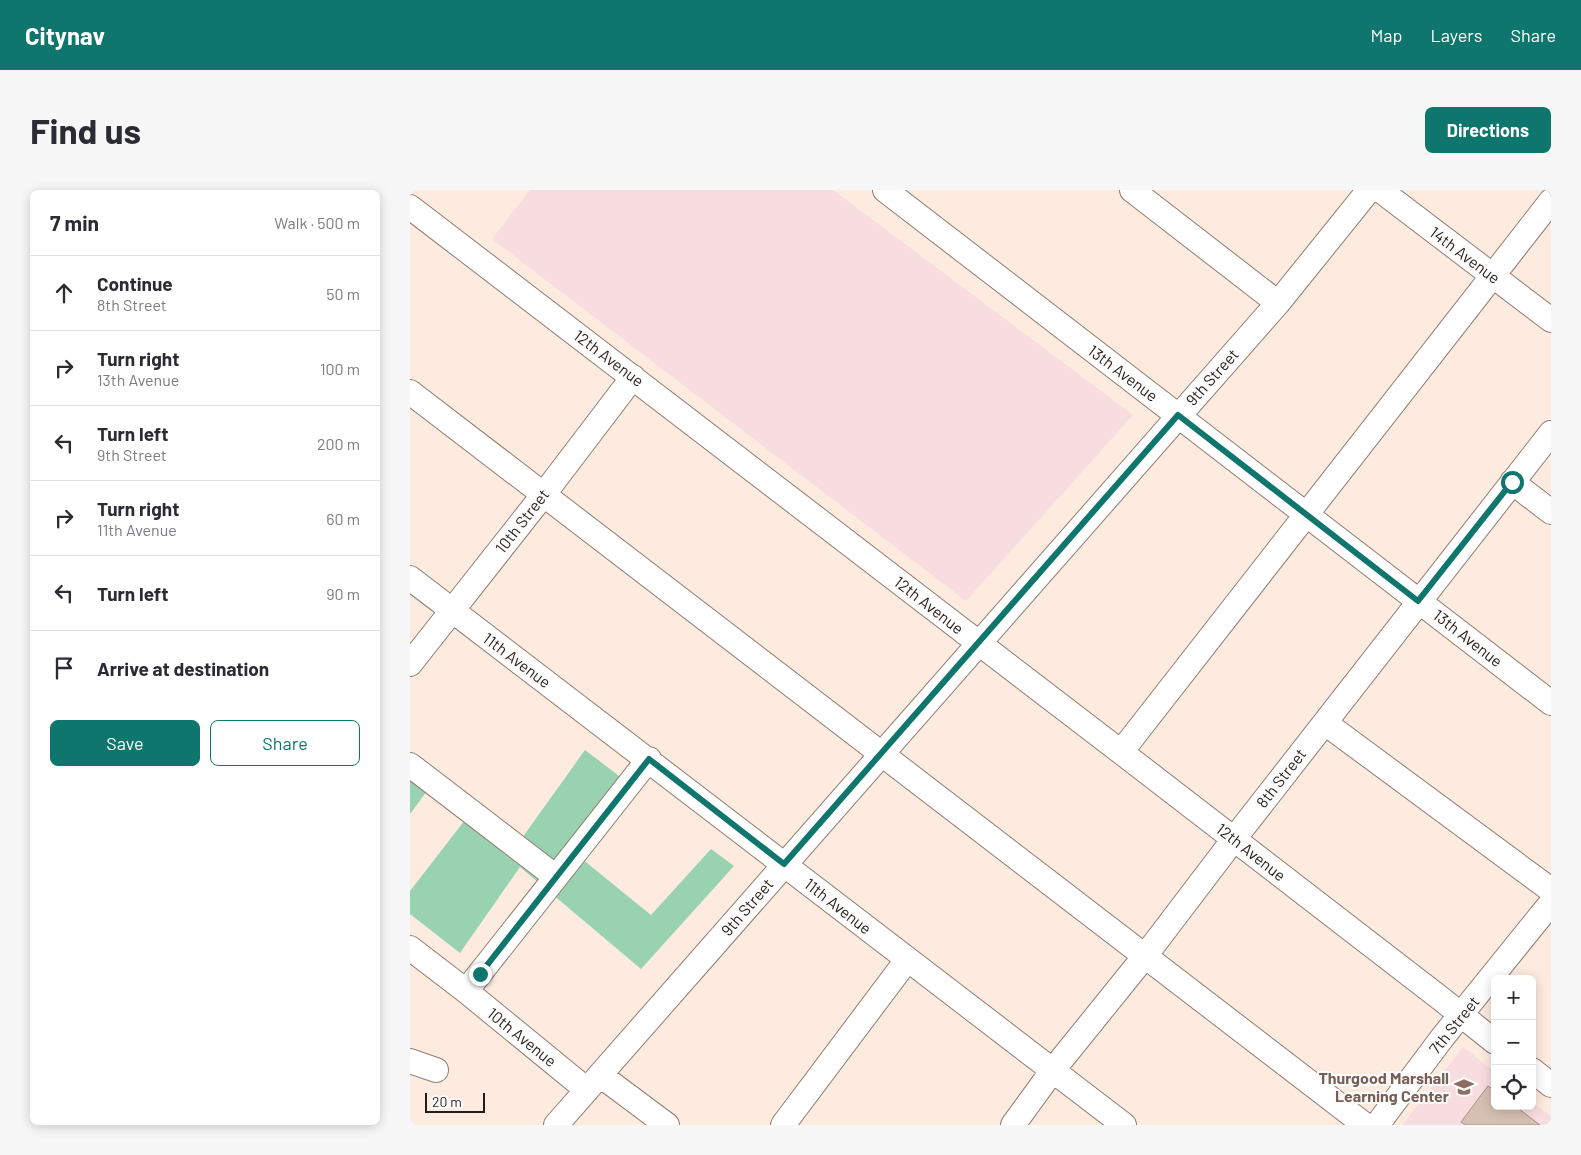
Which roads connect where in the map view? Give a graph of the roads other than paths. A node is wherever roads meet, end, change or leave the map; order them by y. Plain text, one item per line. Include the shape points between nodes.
1 (885, 190) edge
2 (1132, 190) edge
3 (1369, 190) edge
4 (1380, 190) edge
5 (1551, 201) edge
6 (410, 207) edge
7 (1492, 276) junction
8 (1278, 304) junction
9 (1551, 320) edge
10 (633, 377) junction
11 (410, 392) edge
12 (1178, 415) junction
13 (1551, 433) edge
14 (1512, 482) junction
15 (544, 494) junction
16 (1551, 512) edge
17 (1307, 514) junction
18 (410, 578) edge
19 (1418, 601) junction
20 (452, 610) junction
21 (979, 644) junction
22 (410, 664) edge
23 (1551, 703) edge
24 (1324, 722) junction
25 (1121, 752) junction
26 (881, 754) junction
27 (649, 759) junction
28 (410, 765) edge
29 (1234, 839) junction
30 (784, 864) junction
31 (556, 877) junction
32 (1551, 890) edge
33 (1551, 903) edge
34 (410, 948) edge
35 (1145, 956) junction
36 (907, 960) junction
37 (466, 991) junction
38 (1462, 1016) junction
39 (1491, 1039) edge
40 (410, 1061) edge
41 (436, 1070) dead end
42 (1053, 1070) junction
43 (1536, 1073) edge
44 (593, 1083) junction
45 (1551, 1084) edge
46 (556, 1125) edge
47 (667, 1125) edge
48 (783, 1125) edge
49 (1013, 1125) edge
50 (1124, 1125) edge
51 (1365, 1125) edge
52 (1377, 1125) edge

1 - 12 street, 13th Avenue
2 - 8 street
3 - 8 street, 9th Street
4 - 7 street, 14th Avenue
5 - 7 street
6 - 10 street, 12th Avenue
7 - 9 street, 14th Avenue
7 - 17 street
8 - 12 street, 9th Street
10 - 15 street, 10th Street
10 - 21 street, 12th Avenue
11 - 15 street
12 - 17 street, 13th Avenue
12 - 21 street, 9th Street
13 - 14 street, 8th Street
14 - 16 street
14 - 19 street, 8th Street
15 - 20 street, 10th Street
15 - 26 street
17 - 19 street, 13th Avenue
17 - 25 street
18 - 20 street, 11th Avenue
19 - 23 street, 13th Avenue
19 - 24 street, 8th Street
20 - 22 street, 10th Street
20 - 27 street, 11th Avenue
21 - 25 street, 12th Avenue
21 - 26 street, 9th Street
24 - 29 street, 8th Street
24 - 32 street
25 - 29 street, 12th Avenue
26 - 30 street, 9th Street
26 - 35 street
27 - 30 street, 11th Avenue
27 - 31 street
28 - 31 street
29 - 35 street, 8th Street
29 - 38 street, 12th Avenue
30 - 36 street, 11th Avenue
30 - 44 street, 9th Street
31 - 37 street
33 - 38 street, 7th Street
34 - 37 street, 10th Avenue
35 - 42 street, 8th Street
35 - 51 street
36 - 42 street, 11th Avenue
36 - 48 street
37 - 44 street, 10th Avenue
38 - 39 street, 12th Avenue
38 - 52 street, 7th Street
40 - 41 street
42 - 49 street, 8th Street
42 - 50 street, 11th Avenue
43 - 45 street
44 - 46 street, 9th Street
44 - 47 street, 10th Avenue

